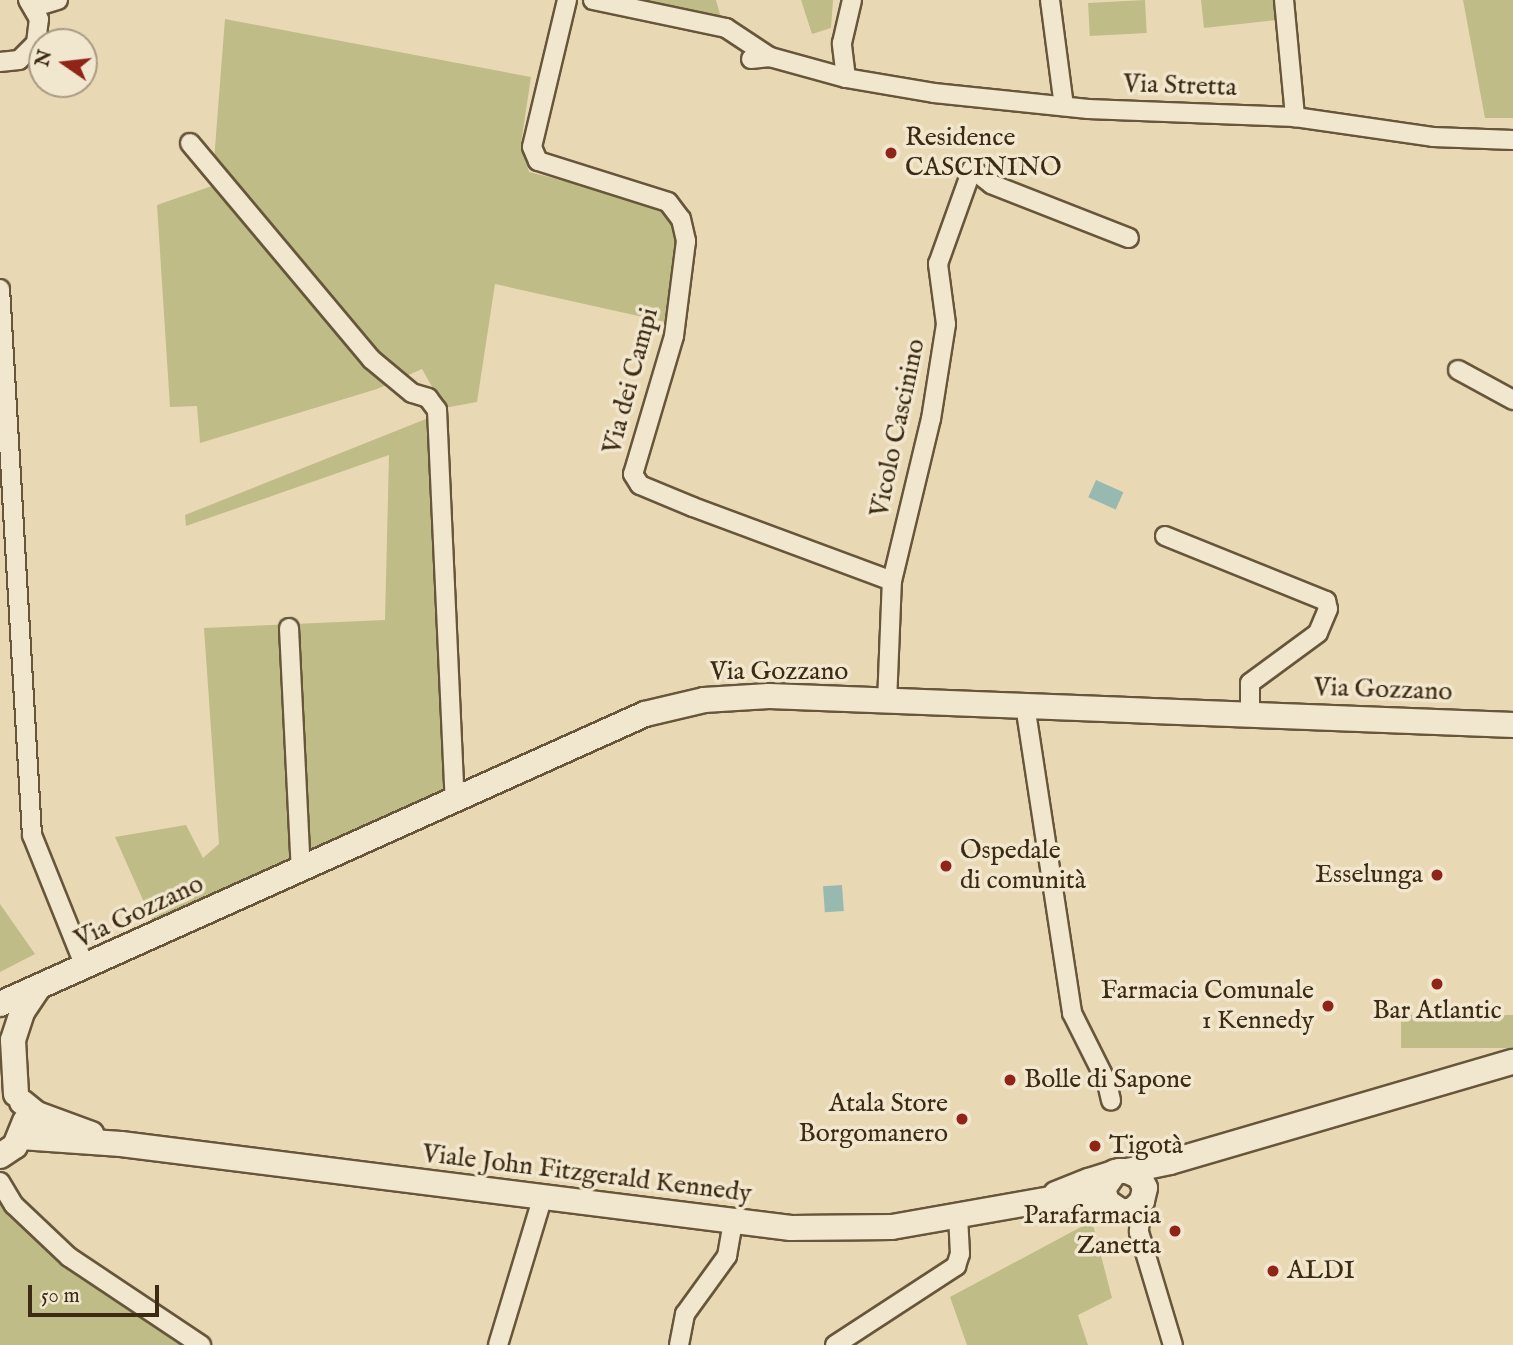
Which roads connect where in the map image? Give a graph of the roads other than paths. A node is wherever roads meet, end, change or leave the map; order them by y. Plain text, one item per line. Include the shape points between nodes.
1 (58, 0) edge
2 (566, 0) edge
3 (593, 0) edge
4 (852, 0) edge
5 (1050, 0) edge
6 (1284, 0) edge
7 (31, 4) edge
8 (770, 57) junction
9 (751, 59) dead end
10 (0, 62) edge
11 (846, 78) junction
12 (1063, 106) junction
13 (1295, 117) junction
14 (1513, 140) edge
15 (190, 143) dead end
16 (1129, 238) dead end
17 (0, 289) edge
18 (1458, 370) dead end
19 (1513, 400) edge
20 (1165, 536) dead end
21 (892, 581) junction
22 (289, 628) dead end
23 (887, 703) junction
24 (1025, 705) junction
25 (1250, 714) junction
26 (1513, 724) edge
27 (455, 799) junction
28 (301, 870) junction
29 (86, 969) junction
30 (37, 990) junction
31 (0, 1004) edge
32 (0, 1047) edge
33 (1513, 1062) edge
34 (13, 1093) edge
35 (1111, 1101) dead end
36 (21, 1136) junction
37 (121, 1144) junction
38 (0, 1156) edge
39 (1170, 1162) junction
40 (1121, 1172) junction
41 (0, 1182) edge
42 (1045, 1198) junction
43 (1144, 1198) junction
44 (542, 1199) junction
45 (1113, 1209) junction
46 (958, 1216) junction
47 (733, 1223) junction
48 (1139, 1232) junction
49 (201, 1345) edge
50 (498, 1345) edge
51 (679, 1345) edge
52 (835, 1345) edge
53 (1173, 1345) edge

1 - 7 street
2 - 21 street, Via dei Campi via 532,147 538,161 668,202 681,219 686,241 676,324 633,474 640,485
3 - 8 street via 726,28
4 - 11 street via 842,43
5 - 12 street
6 - 13 street
7 - 10 street via 40,31 36,43 19,60
8 - 9 street, Via Stretta
8 - 11 street, Via Stretta
11 - 12 street, Via Stretta
12 - 13 street, Via Stretta
13 - 14 street, Via Stretta via 1433,137
15 - 27 street via 371,359 412,393 428,398 436,410
16 - 21 street, Vicolo Cascinino via 991,184 972,169 938,264 946,324 931,419
17 - 29 street via 32,835
18 - 19 street
20 - 25 street, Via Gozzano via 1326,601 1328,609 1318,633 1250,683
21 - 23 street, Vicolo Cascinino
22 - 28 street
23 - 24 main road, Via Gozzano
23 - 27 main road, Via Gozzano via 769,696 704,700 645,714
24 - 25 main road, Via Gozzano
24 - 35 street via 1072,1013 1107,1083
25 - 26 main road, Via Gozzano
27 - 28 main road, Via Gozzano
28 - 29 main road, Via Gozzano
29 - 30 main road, Via Gozzano
30 - 31 main road, Via Gozzano
30 - 32 main road via 18,1002
30 - 34 main road via 22,1012 13,1040
33 - 39 main road, Viale John Fitzgerald Kennedy
34 - 36 main road via 25,1125
34 - 37 main road, Viale John Fitzgerald Kennedy via 37,1114
36 - 37 main road, Viale John Fitzgerald Kennedy
36 - 38 main road
37 - 44 main road, Viale John Fitzgerald Kennedy
39 - 40 main road, Viale John Fitzgerald Kennedy
39 - 43 main road
40 - 42 main road, Viale John Fitzgerald Kennedy
40 - 43 main road via 1143,1181
40 - 45 main road via 1103,1189
41 - 49 street via 14,1205 69,1257
42 - 45 main road, Viale John Fitzgerald Kennedy via 1088,1199
42 - 46 main road, Viale John Fitzgerald Kennedy
43 - 45 main road via 1133,1210
43 - 48 street
44 - 47 main road, Viale John Fitzgerald Kennedy
44 - 50 street
45 - 48 street
46 - 47 main road, Viale John Fitzgerald Kennedy via 841,1230
46 - 52 street via 960,1254 956,1266
47 - 51 street via 727,1256 685,1314
48 - 53 street

